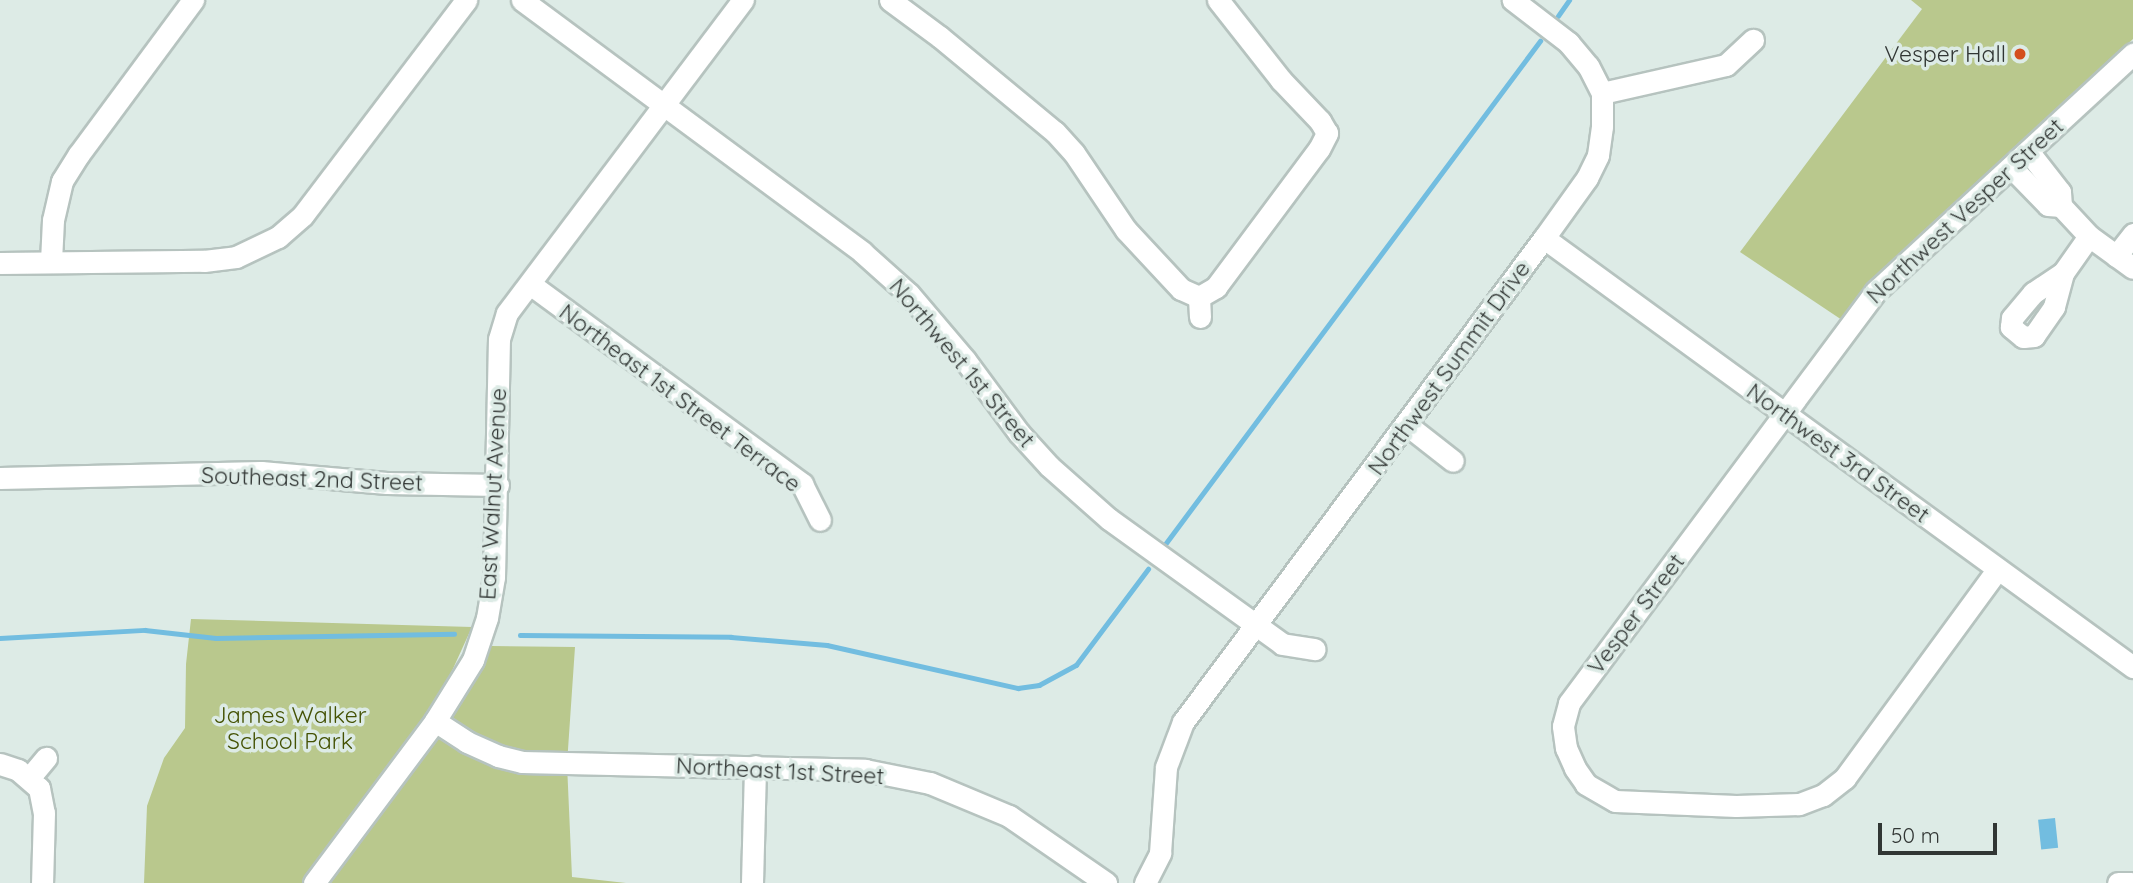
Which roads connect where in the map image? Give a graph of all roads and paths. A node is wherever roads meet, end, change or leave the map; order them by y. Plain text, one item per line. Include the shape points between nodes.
1 (193, 0) edge
2 (466, 0) edge
3 (522, 0) edge
4 (743, 0) edge
5 (890, 0) edge
6 (1218, 0) edge
7 (1513, 0) edge
8 (1754, 40) dead end
9 (2133, 54) edge
10 (1602, 93) junction
11 (664, 105) junction
12 (2028, 151) junction
13 (2011, 167) junction
14 (2061, 206) junction
15 (2133, 234) edge
16 (2088, 236) junction
17 (1544, 238) junction
18 (51, 261) junction
19 (2125, 262) edge
20 (0, 263) edge
21 (2063, 273) dead end
22 (530, 284) junction
23 (1785, 414) junction
24 (1407, 425) junction
25 (1453, 461) dead end
26 (0, 478) edge
27 (498, 485) junction
28 (820, 520) dead end
29 (1997, 570) junction
30 (1256, 626) junction
31 (1315, 649) dead end
32 (2133, 667) edge
33 (435, 720) junction
34 (46, 758) dead end
35 (0, 764) edge
36 (755, 766) junction
37 (30, 777) junction
38 (42, 883) edge
39 (314, 883) edge
40 (752, 883) edge
41 (1106, 883) edge
42 (1145, 883) edge
43 (2118, 883) edge
44 (2131, 883) edge

1 - 18 street via 62,181 53,220
2 - 18 street via 303,215 278,237 236,257 204,261
3 - 11 street, Northwest 1st Street
4 - 11 street, East Walnut Avenue
5 - 6 street via 1055,132 1126,230 1200,307 1327,133
7 - 10 street via 1569,43
8 - 10 street via 1726,65
9 - 12 street, Northwest Vesper Street
10 - 17 street, Northwest Summit Drive via 1598,155
11 - 22 street, East Walnut Avenue
11 - 30 street, Northwest 1st Street via 863,252 909,294 1049,466 1109,519
12 - 13 street, Northwest Vesper Street
12 - 14 street via 2060,192
13 - 14 street via 2048,205
13 - 23 street, Northwest Vesper Street via 1876,291
14 - 16 street
15 - 19 street
16 - 19 street
16 - 21 street
17 - 23 street, Northwest 3rd Street
17 - 24 street, Northwest Summit Drive
18 - 20 street
22 - 27 street, East Walnut Avenue via 507,313 499,339
22 - 28 street, Northeast 1st Street Terrace via 802,484
23 - 29 street, Northwest 3rd Street
23 - 29 street, Vesper Street via 1569,703 1563,726 1566,748 1586,784 1615,801 1632,802 1799,804 1822,795 1844,778
24 - 25 street
24 - 30 street, Northwest Summit Drive
26 - 27 street, Southeast 2nd Street via 261,472 387,483
27 - 33 street, East Walnut Avenue via 494,577 487,618 473,660
29 - 32 street, Northwest 3rd Street
30 - 31 street, Northwest 1st Street via 1282,644
30 - 42 street, Northwest Summit Drive via 1183,722 1171,748 1160,853
33 - 36 street, Northeast 1st Street via 467,742 522,762
33 - 39 street, East Walnut Avenue
34 - 37 street
35 - 37 street
36 - 40 street
36 - 41 street, Northeast 1st Street via 864,770 930,783 1009,816
37 - 38 street via 39,788 44,813
43 - 44 street

